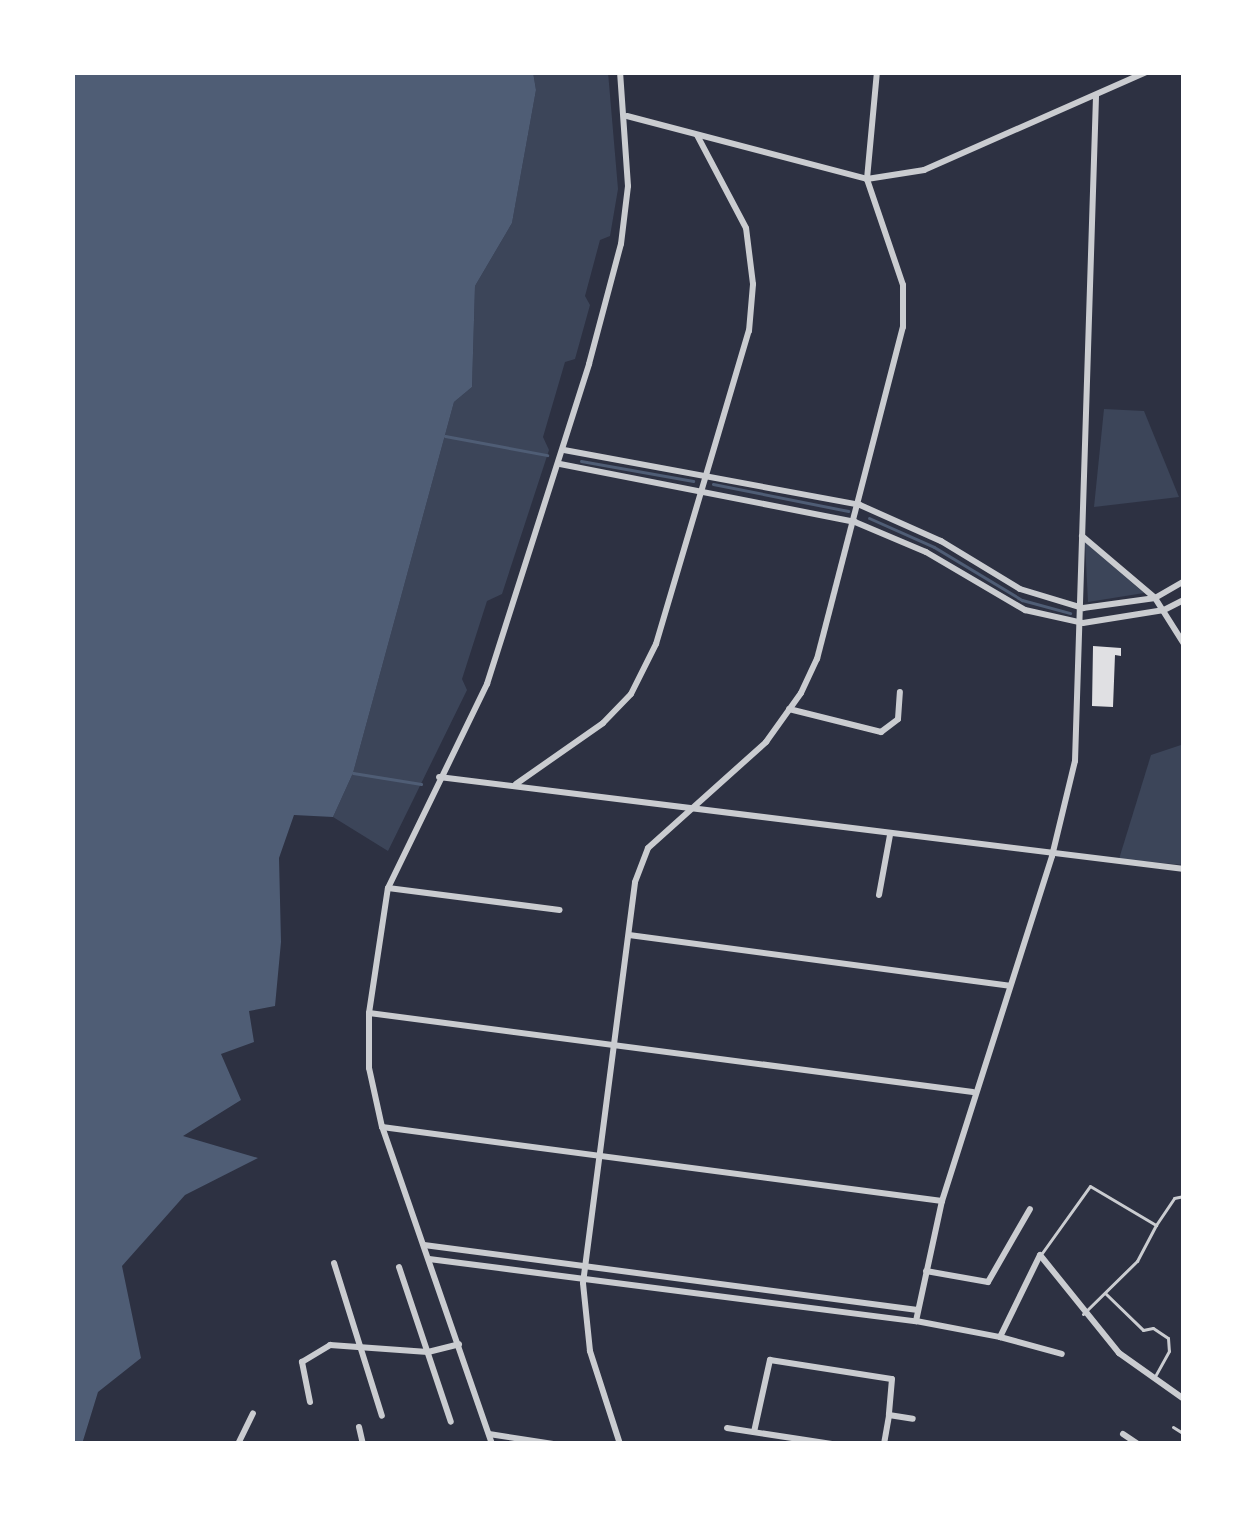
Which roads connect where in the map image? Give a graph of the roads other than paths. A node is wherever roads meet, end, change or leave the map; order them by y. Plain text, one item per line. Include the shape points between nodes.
1 (620, 72) edge
2 (877, 72) edge
3 (1145, 72) edge
4 (1096, 95) junction
5 (627, 116) junction
6 (697, 135) junction
7 (867, 179) junction
8 (564, 450) junction
9 (560, 464) junction
10 (704, 476) junction
11 (698, 491) junction
12 (860, 505) junction
13 (855, 522) junction
14 (1082, 536) junction
15 (1184, 581) edge
16 (1155, 598) junction
17 (1184, 600) edge
18 (1083, 608) junction
19 (1164, 610) junction
20 (1082, 623) junction
21 (1184, 644) edge
22 (900, 692) dead end
23 (789, 710) junction
24 (439, 777) junction
25 (513, 786) junction
26 (687, 808) junction
27 (890, 835) junction
28 (1052, 856) junction
29 (1184, 869) edge
30 (388, 887) junction
31 (879, 895) dead end
32 (560, 910) dead end
33 (628, 935) junction
34 (1010, 986) junction
35 (369, 1013) junction
36 (615, 1045) junction
37 (974, 1092) junction
38 (382, 1127) junction
39 (599, 1156) junction
40 (1184, 1196) edge
41 (942, 1201) junction
42 (1030, 1209) dead end
43 (1156, 1225) junction
44 (424, 1245) junction
45 (1040, 1255) junction
46 (429, 1259) junction
47 (334, 1263) dead end
48 (584, 1265) junction
49 (399, 1267) dead end
50 (926, 1271) junction
51 (584, 1278) junction
52 (728, 1284) junction
53 (1105, 1293) junction
54 (808, 1295) junction
55 (727, 1296) junction
56 (807, 1306) junction
57 (918, 1310) junction
58 (1083, 1314) junction
59 (916, 1321) junction
60 (1000, 1337) junction
61 (359, 1344) junction
62 (459, 1344) junction
63 (428, 1352) junction
64 (1062, 1354) dead end
65 (1154, 1378) junction
66 (1184, 1399) edge
67 (310, 1402) dead end
68 (253, 1413) dead end
69 (889, 1415) junction
70 (382, 1416) dead end
71 (913, 1419) dead end
72 (452, 1421) dead end
73 (359, 1427) dead end
74 (727, 1427) dead end
75 (1173, 1427) dead end
76 (754, 1432) junction
77 (489, 1434) junction
78 (1123, 1434) dead end
79 (1184, 1434) edge
80 (238, 1444) edge
81 (363, 1444) edge
82 (492, 1444) edge
83 (553, 1444) edge
84 (620, 1444) edge
85 (832, 1444) edge
86 (884, 1444) edge
87 (1138, 1444) edge

1 - 5 street
2 - 7 street
3 - 4 street
4 - 7 street via 924,170
4 - 14 street
5 - 6 street
5 - 8 street via 621,244
6 - 7 street
6 - 10 street via 746,228 753,284 749,331
7 - 12 street via 905,306
8 - 9 street
8 - 10 street
9 - 11 street
9 - 24 street via 487,684
10 - 11 street
10 - 12 street
11 - 13 street
11 - 25 street via 656,644 631,694
12 - 13 street
12 - 18 street via 941,541 1019,589
13 - 20 street via 926,552 1003,600
13 - 23 street via 817,659
14 - 16 street
14 - 18 street
15 - 16 street
16 - 18 street
16 - 19 street
17 - 19 street
18 - 20 street
19 - 20 street
19 - 21 street
20 - 28 street via 1075,761
22 - 23 street via 898,719 881,732
23 - 26 street via 766,742
24 - 25 street
24 - 30 street
25 - 26 street
26 - 27 street
26 - 33 street via 648,848 634,882
27 - 28 street
27 - 31 street
28 - 29 street
28 - 34 street
30 - 32 street
30 - 35 street
33 - 34 street
33 - 36 street
34 - 37 street
35 - 36 street
35 - 38 street via 369,1068
36 - 37 street
36 - 39 street
37 - 41 street
38 - 39 street
38 - 44 street
39 - 41 street
39 - 48 street
40 - 43 lane
41 - 50 street
42 - 50 street via 988,1282
43 - 45 lane via 1090,1186
43 - 53 lane via 1137,1261
44 - 46 street
44 - 48 street
45 - 58 street
45 - 60 street
46 - 51 street
46 - 62 street
47 - 61 street
48 - 51 street
48 - 52 street
49 - 63 street
50 - 57 street
51 - 55 street
51 - 84 street via 590,1351
52 - 54 street
52 - 55 street
53 - 58 lane
53 - 65 lane via 1143,1330 1168,1338
54 - 56 street
54 - 57 street
55 - 56 street
56 - 59 street
57 - 59 street
58 - 65 street
59 - 60 street
60 - 64 street
61 - 63 street
61 - 67 street via 330,1345 304,1359
61 - 70 street
62 - 63 street
62 - 77 street
63 - 72 street
65 - 66 street
68 - 80 street
69 - 71 street
69 - 76 street via 892,1379 770,1360
69 - 86 street
73 - 81 street
74 - 76 street
75 - 79 lane
76 - 85 street
77 - 82 street
77 - 83 street
78 - 87 street

